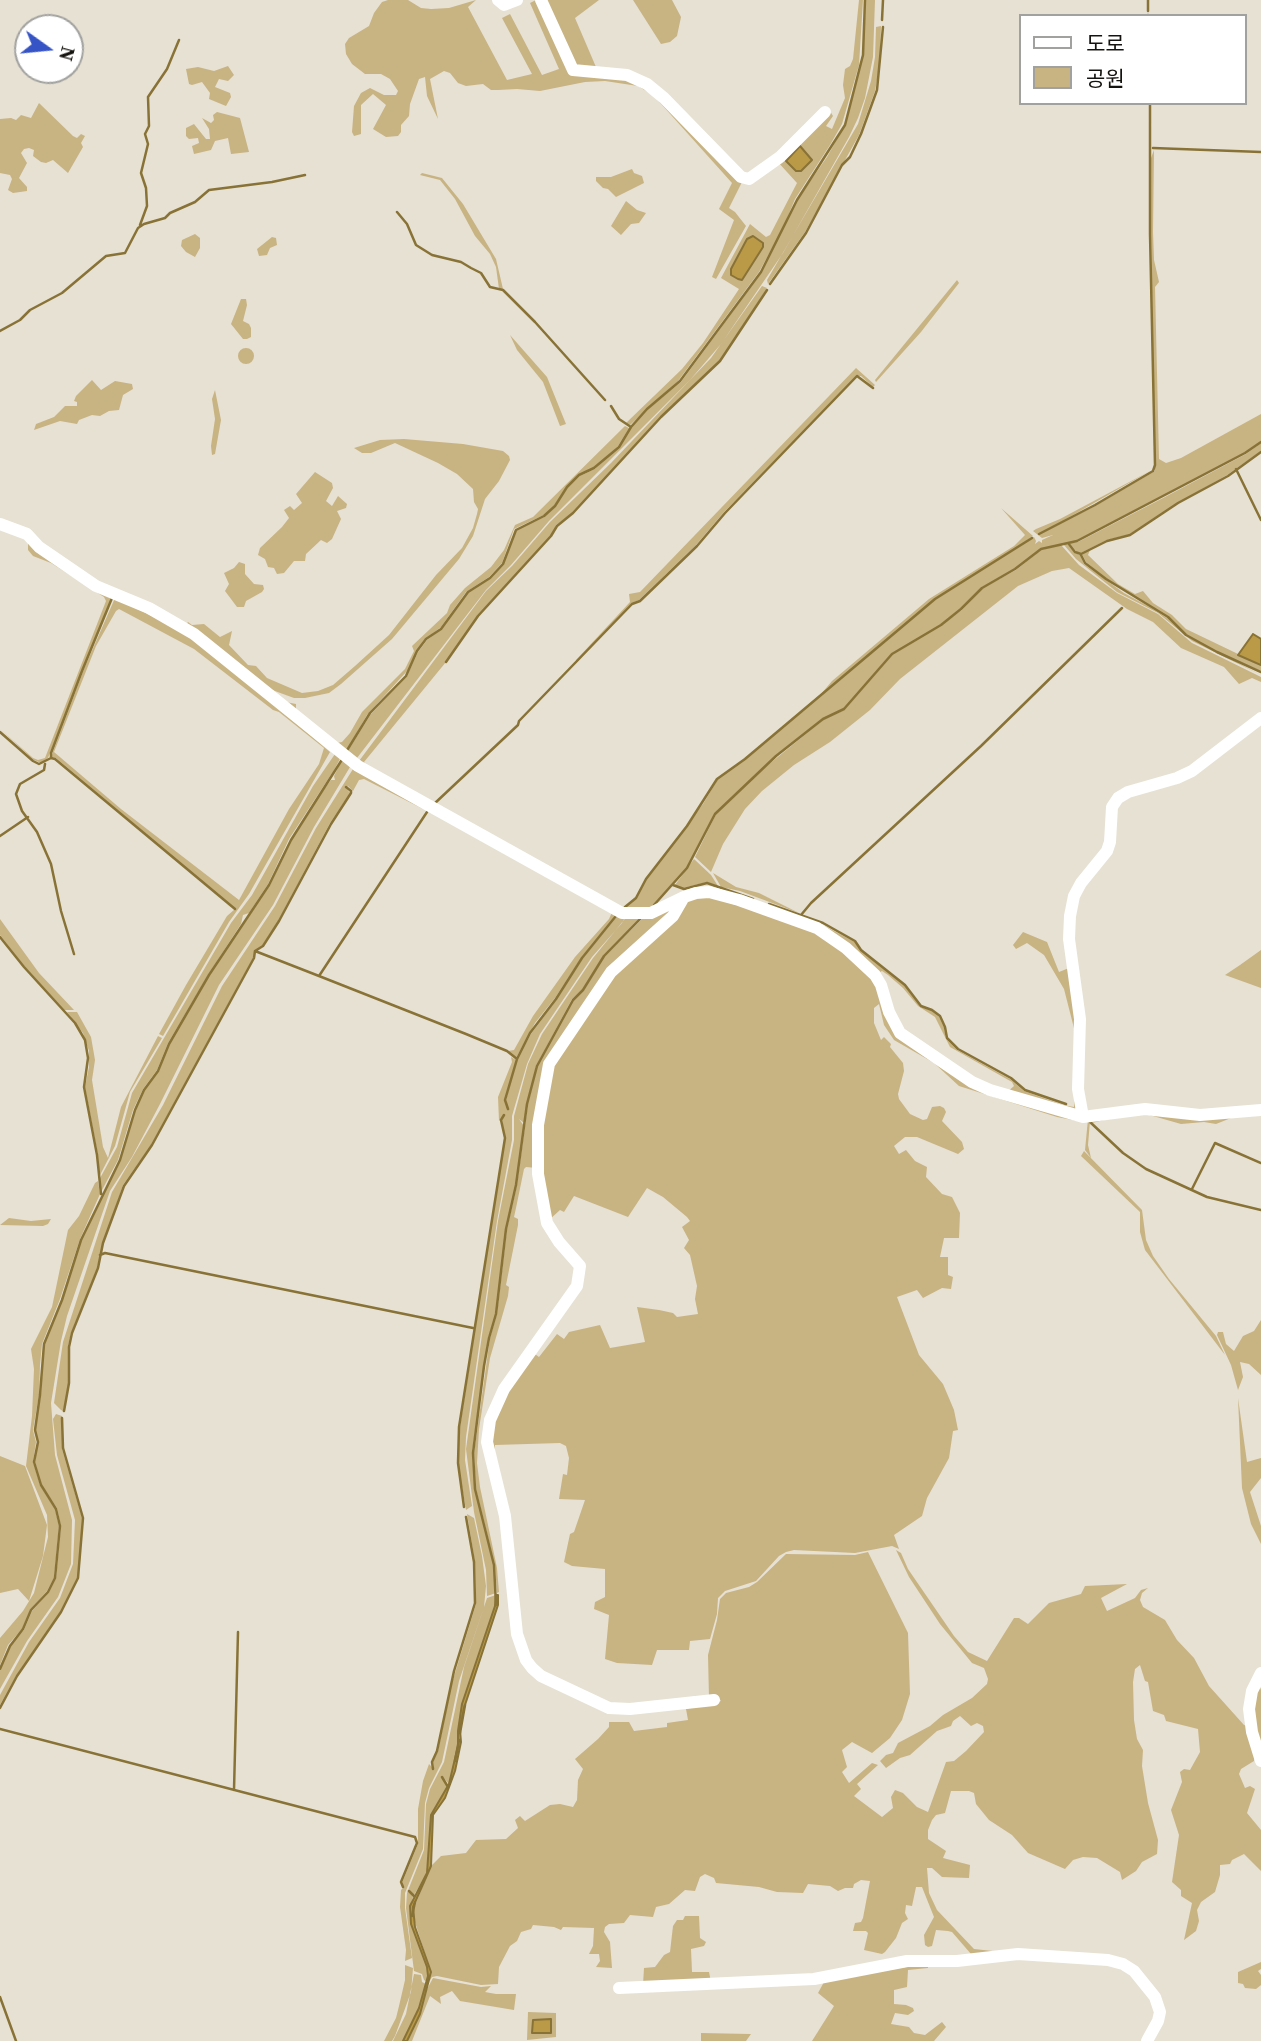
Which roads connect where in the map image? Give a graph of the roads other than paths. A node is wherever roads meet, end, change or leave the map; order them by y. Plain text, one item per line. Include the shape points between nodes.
1 (498, 0) edge
2 (517, 0) edge
3 (541, 0) edge
4 (824, 112) dead end
5 (0, 524) edge
6 (1261, 718) edge
7 (684, 897) junction
8 (1261, 1110) edge
9 (1083, 1117) junction
10 (1261, 1673) edge
11 (714, 1700) dead end
12 (1261, 1761) edge
13 (619, 1988) dead end
14 (1147, 2041) edge

1 - 2 street via 504,5
3 - 4 street via 573,70 637,78 664,98 741,177 749,179 780,157
5 - 7 street via 27,534 96,586 149,608 194,634 345,757 622,913 651,912
6 - 9 street via 1192,771 1128,792 1112,807 1107,851 1081,883 1070,916
7 - 9 street via 723,894 817,928 875,975 894,1023 909,1040 990,1090
7 - 11 street via 673,916 611,972 549,1064 538,1125 538,1174 547,1223 580,1266 577,1286 504,1389 490,1420 487,1442 505,1516 517,1634 532,1668 609,1708
8 - 9 street via 1200,1115 1145,1109
10 - 12 street via 1249,1709
13 - 14 street via 814,1979 896,1962 1018,1954 1108,1960 1134,1972 1155,1997 1160,2012

